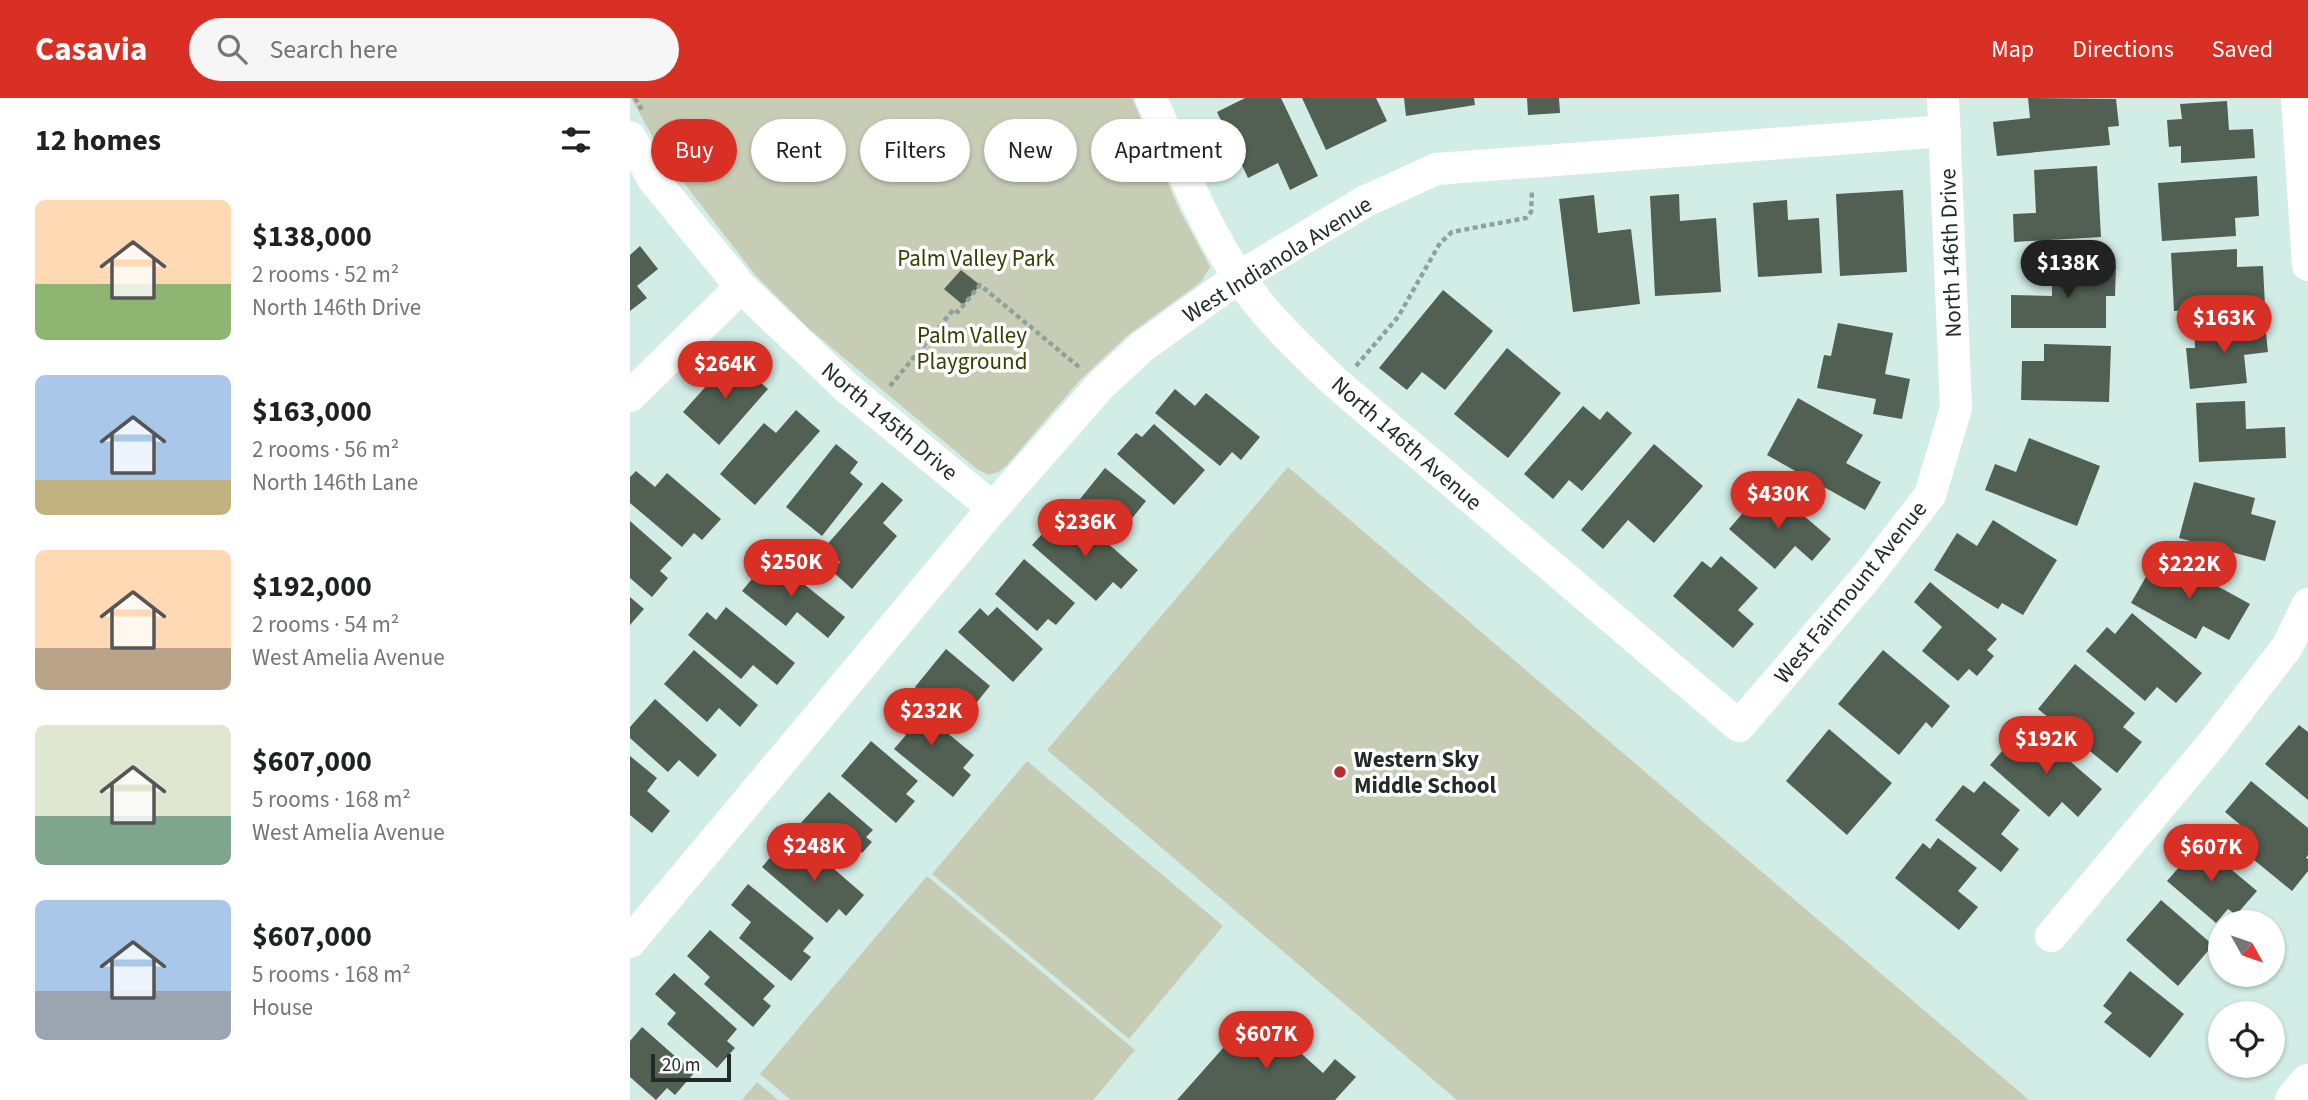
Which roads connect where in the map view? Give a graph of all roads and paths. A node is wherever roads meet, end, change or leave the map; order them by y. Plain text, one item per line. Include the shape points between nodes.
1 (635, 98) edge
2 (1152, 98) edge
3 (1943, 98) edge
4 (2297, 98) edge
5 (638, 127) edge
6 (1945, 131) junction
7 (1531, 161) junction
8 (2308, 265) edge
9 (1239, 277) junction
10 (741, 287) junction
11 (1101, 385) junction
12 (1339, 386) junction
13 (630, 396) edge
14 (872, 408) junction
15 (1956, 408) joint
16 (993, 508) junction
17 (2308, 604) edge
18 (1739, 726) joint
19 (2052, 936) dead end
20 (630, 942) edge
21 (2308, 1083) edge
22 (2294, 1100) edge

1 - 5 path
2 - 9 street, North 146th Avenue via 1197,206
3 - 6 street, North 146th Drive
4 - 8 street
5 - 10 street, North 145th Drive via 653,178
6 - 7 street, West Indianola Avenue
6 - 15 street, North 146th Drive
7 - 9 street, West Indianola Avenue via 1436,169 1364,202
7 - 12 path via 1532,203 1526,218 1452,232 1440,243 1398,317
9 - 11 street, West Indianola Avenue via 1142,347
9 - 12 street, North 146th Avenue via 1289,338
10 - 13 street
10 - 14 street, North 145th Drive
11 - 14 path via 980,285 958,312 954,309
11 - 16 street, West Indianola Avenue
12 - 18 street, North 146th Avenue
14 - 16 street, North 145th Drive
15 - 18 street, West Fairmount Avenue via 1930,495
16 - 20 street, West Indianola Avenue
17 - 19 street via 2287,647
21 - 22 street

